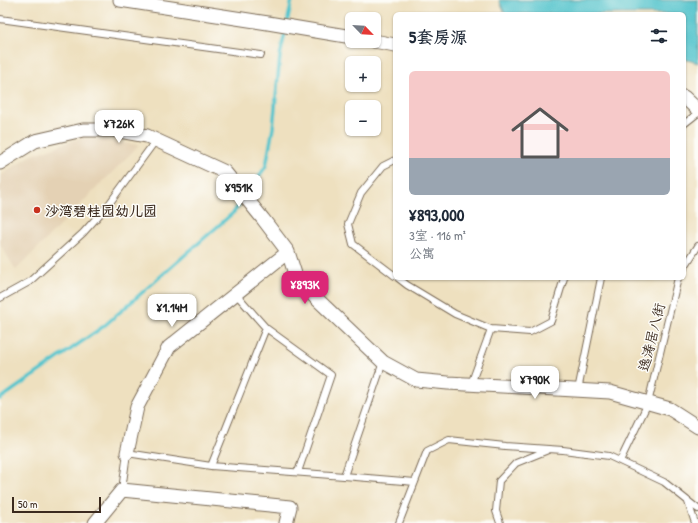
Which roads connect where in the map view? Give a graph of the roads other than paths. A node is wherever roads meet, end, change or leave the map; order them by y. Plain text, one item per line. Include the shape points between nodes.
1 (120, 0) edge
2 (0, 19) edge
3 (345, 36) edge
4 (381, 42) edge
5 (393, 45) edge
6 (261, 56) dead end
7 (686, 99) edge
8 (698, 111) edge
9 (686, 122) edge
10 (156, 140) junction
11 (393, 161) edge
12 (0, 163) edge
13 (698, 246) edge
14 (288, 252) junction
15 (686, 265) edge
16 (393, 274) edge
17 (401, 280) edge
18 (563, 280) edge
19 (601, 280) edge
20 (678, 280) edge
21 (236, 294) junction
22 (0, 298) edge
23 (266, 328) junction
24 (491, 329) junction
25 (383, 362) junction
26 (471, 384) junction
27 (578, 390) junction
28 (648, 403) junction
29 (698, 428) edge
30 (550, 449) junction
31 (127, 453) junction
32 (620, 461) junction
33 (210, 466) junction
34 (298, 472) junction
35 (344, 476) junction
36 (415, 482) junction
37 (122, 490) junction
38 (688, 501) junction
39 (698, 509) edge
40 (96, 523) edge
41 (286, 523) edge
42 (399, 523) edge
43 (500, 523) edge
44 (695, 523) edge

1 - 3 street
2 - 6 lane
4 - 5 street
7 - 8 street
8 - 9 lane
10 - 12 street via 114,130 83,130 35,141
10 - 14 street via 225,172
10 - 22 lane via 109,204 83,233 29,282
11 - 16 lane via 383,166 361,193 348,224 353,244
13 - 15 lane
14 - 21 street
14 - 25 street via 297,280
17 - 24 lane via 455,314
18 - 24 lane via 551,321 530,332
19 - 27 lane
20 - 28 lane, 逸涛居八街
21 - 23 lane
21 - 31 street via 169,347 138,407
23 - 33 lane
23 - 34 lane via 331,375
24 - 26 lane
25 - 26 street via 416,380
25 - 35 lane
26 - 27 street
27 - 28 street via 610,392
28 - 29 street via 670,409
28 - 32 lane, 逸涛居八街
30 - 32 lane via 609,456
30 - 36 lane via 450,440 427,451
30 - 43 lane via 516,463 499,481 496,511
31 - 33 lane
31 - 37 lane
32 - 38 lane via 664,482
33 - 34 lane
34 - 35 lane
35 - 36 lane
36 - 42 lane
37 - 40 street
37 - 41 street via 290,507
38 - 39 lane
38 - 44 lane

